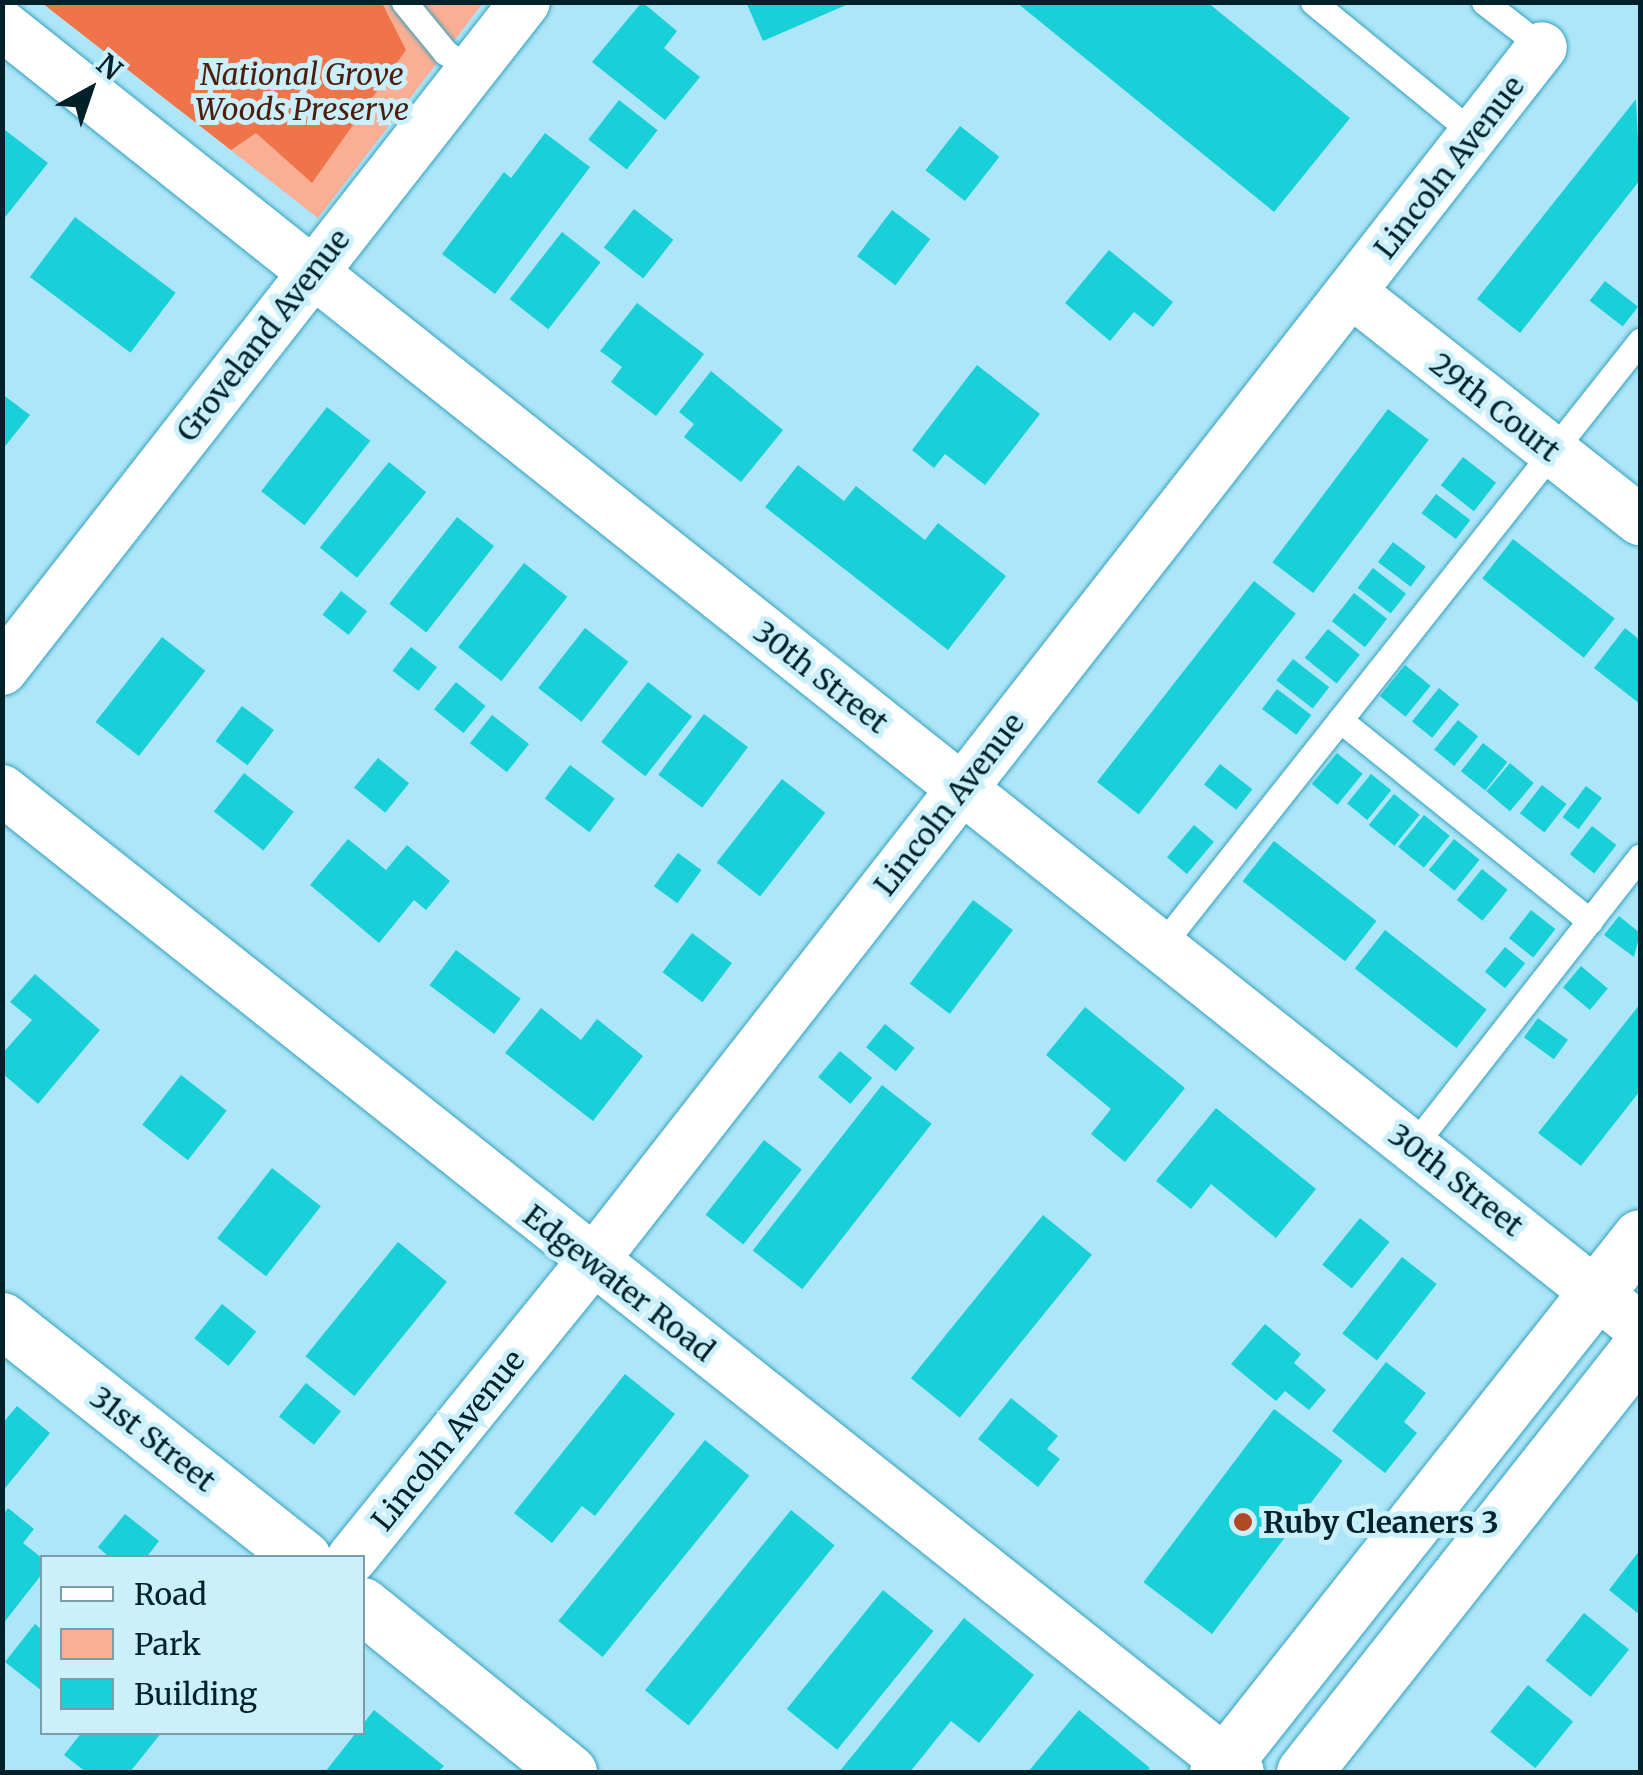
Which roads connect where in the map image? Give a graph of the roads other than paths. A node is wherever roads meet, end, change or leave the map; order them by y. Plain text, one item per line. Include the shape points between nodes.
1 (404, 2) edge
2 (525, 2) edge
3 (1313, 2) edge
4 (1484, 2) edge
5 (2, 25) edge
6 (1542, 48) joint
7 (472, 70) junction
8 (1474, 134) junction
9 (310, 274) junction
10 (1351, 292) junction
11 (1640, 341) edge
12 (1551, 452) junction
13 (1640, 520) edge
14 (2, 670) edge
15 (1340, 720) junction
16 (961, 788) junction
17 (2, 790) edge
18 (1640, 856) edge
19 (1590, 921) junction
20 (1161, 946) junction
21 (1413, 1146) junction
22 (1640, 1237) edge
23 (592, 1262) junction
24 (1597, 1292) junction
25 (2, 1320) edge
26 (1640, 1328) edge
27 (1640, 1347) edge
28 (299, 1555) edge
29 (354, 1555) edge
30 (365, 1607) edge
31 (1227, 1769) edge
32 (566, 1772) edge
33 (1304, 1772) edge

1 - 7 lane via 445,52
2 - 7 street, Groveland Avenue
3 - 8 lane
4 - 6 lane
5 - 9 street, 30th Street
6 - 8 street, Lincoln Avenue
7 - 9 street, Groveland Avenue
8 - 10 street, Lincoln Avenue
9 - 14 street, Groveland Avenue
9 - 16 street, 30th Street
10 - 12 street, 29th Court
10 - 16 street, Lincoln Avenue
11 - 12 lane
12 - 13 street, 29th Court
12 - 15 lane
15 - 19 lane
15 - 20 lane
16 - 20 street, 30th Street
16 - 23 street, Lincoln Avenue
17 - 23 street, Edgewater Road
18 - 19 lane
19 - 21 lane
20 - 21 street, 30th Street
21 - 24 street, 30th Street
22 - 24 street
23 - 29 street, Lincoln Avenue
23 - 31 street, Edgewater Road
24 - 26 street, 30th Street
24 - 31 street
25 - 28 street, 31st Street
27 - 33 street
30 - 32 street

